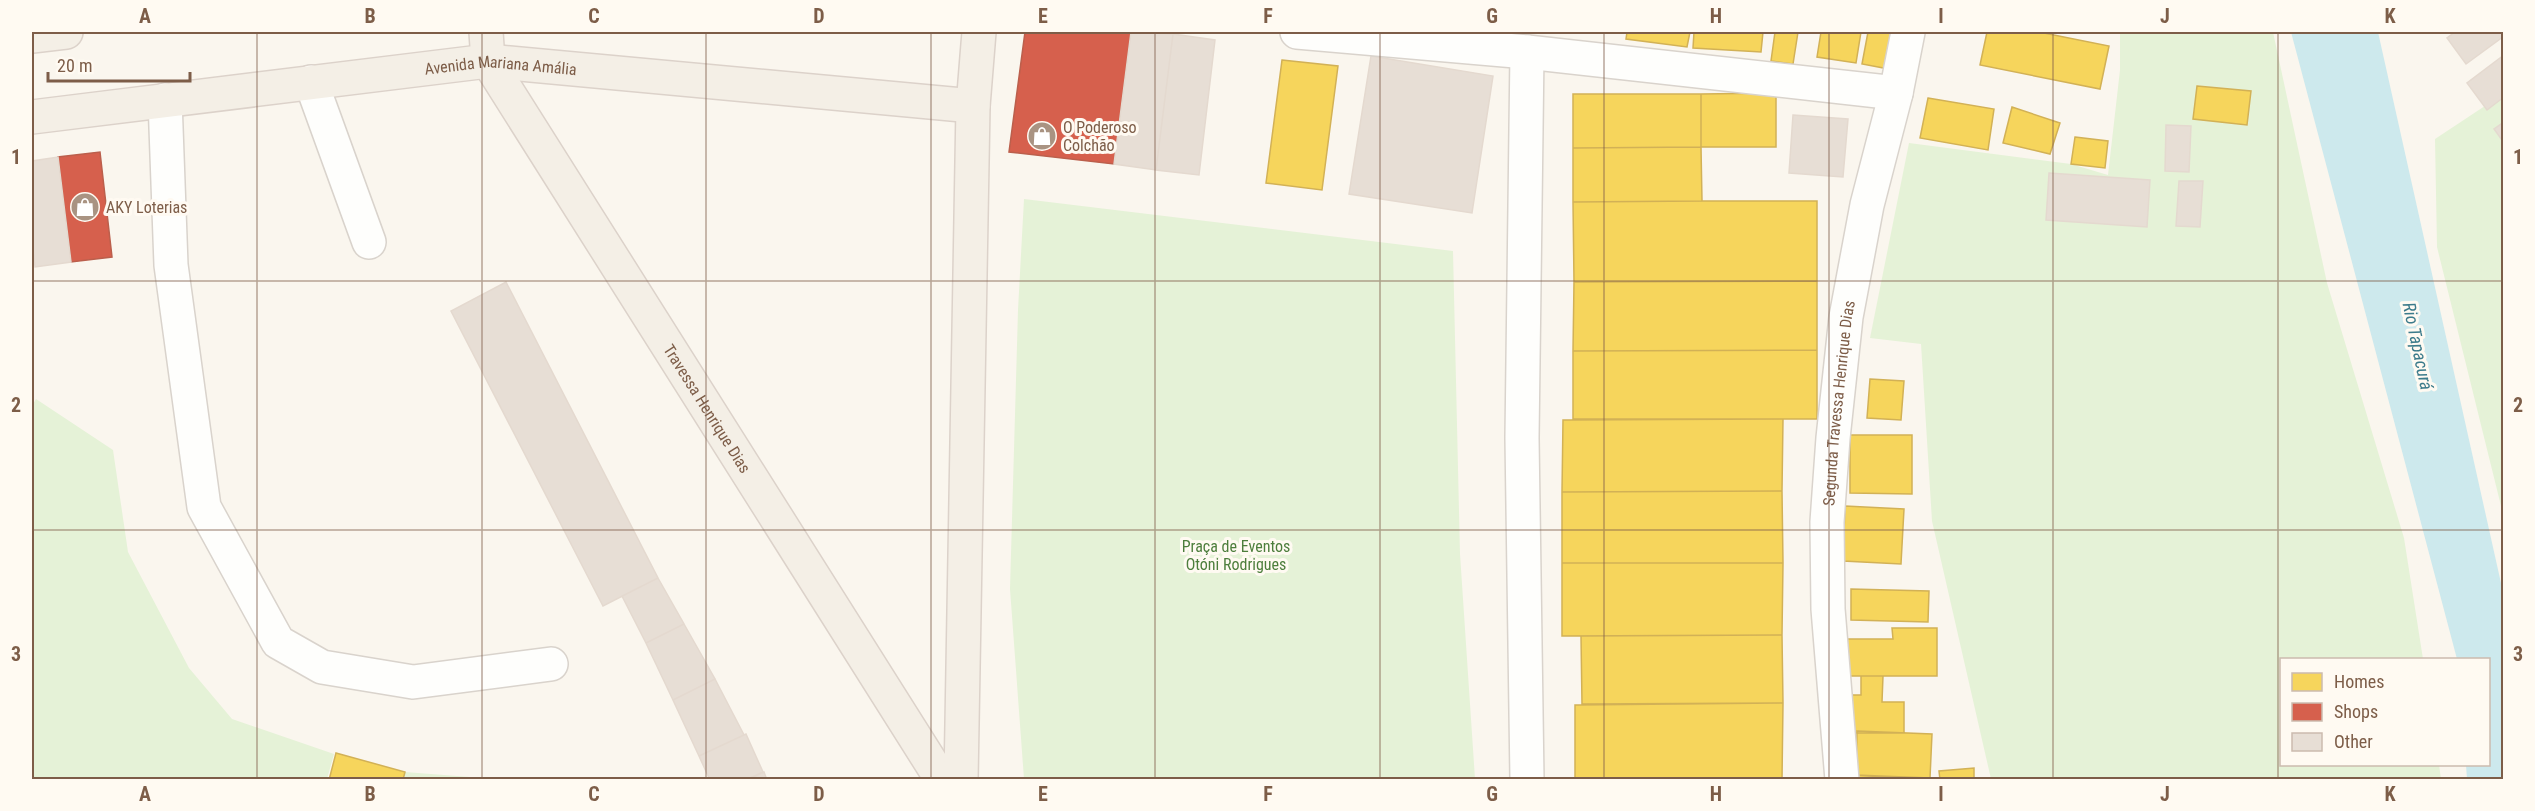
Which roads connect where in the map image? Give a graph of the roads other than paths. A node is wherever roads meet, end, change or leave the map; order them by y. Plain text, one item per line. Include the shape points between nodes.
1 (66, 32) edge
2 (979, 32) edge
3 (1297, 32) edge
4 (1908, 32) edge
5 (32, 36) edge
6 (487, 46) edge
7 (1527, 52) junction
8 (1896, 93) junction
9 (316, 95) junction
10 (165, 100) junction
11 (972, 106) junction
12 (32, 117) edge
13 (369, 242) dead end
14 (551, 664) dead end
15 (942, 780) edge
16 (961, 780) edge
17 (1527, 780) edge
18 (1842, 780) edge

1 - 5 main road
2 - 11 main road
3 - 7 street
4 - 8 street, Segunda Travessa Henrique Dias
6 - 9 main road, Avenida Mariana Amália
6 - 11 main road, Avenida Mariana Amália
6 - 15 main road, Travessa Henrique Dias
7 - 8 street
7 - 17 street via 1522,438
8 - 18 street, Segunda Travessa Henrique Dias via 1867,205 1846,317 1833,438 1827,522 1828,609
9 - 10 main road, Avenida Mariana Amália
9 - 13 street
10 - 12 main road, Avenida Mariana Amália
10 - 14 street via 171,265 204,507 278,642 322,667 413,682
11 - 16 main road

